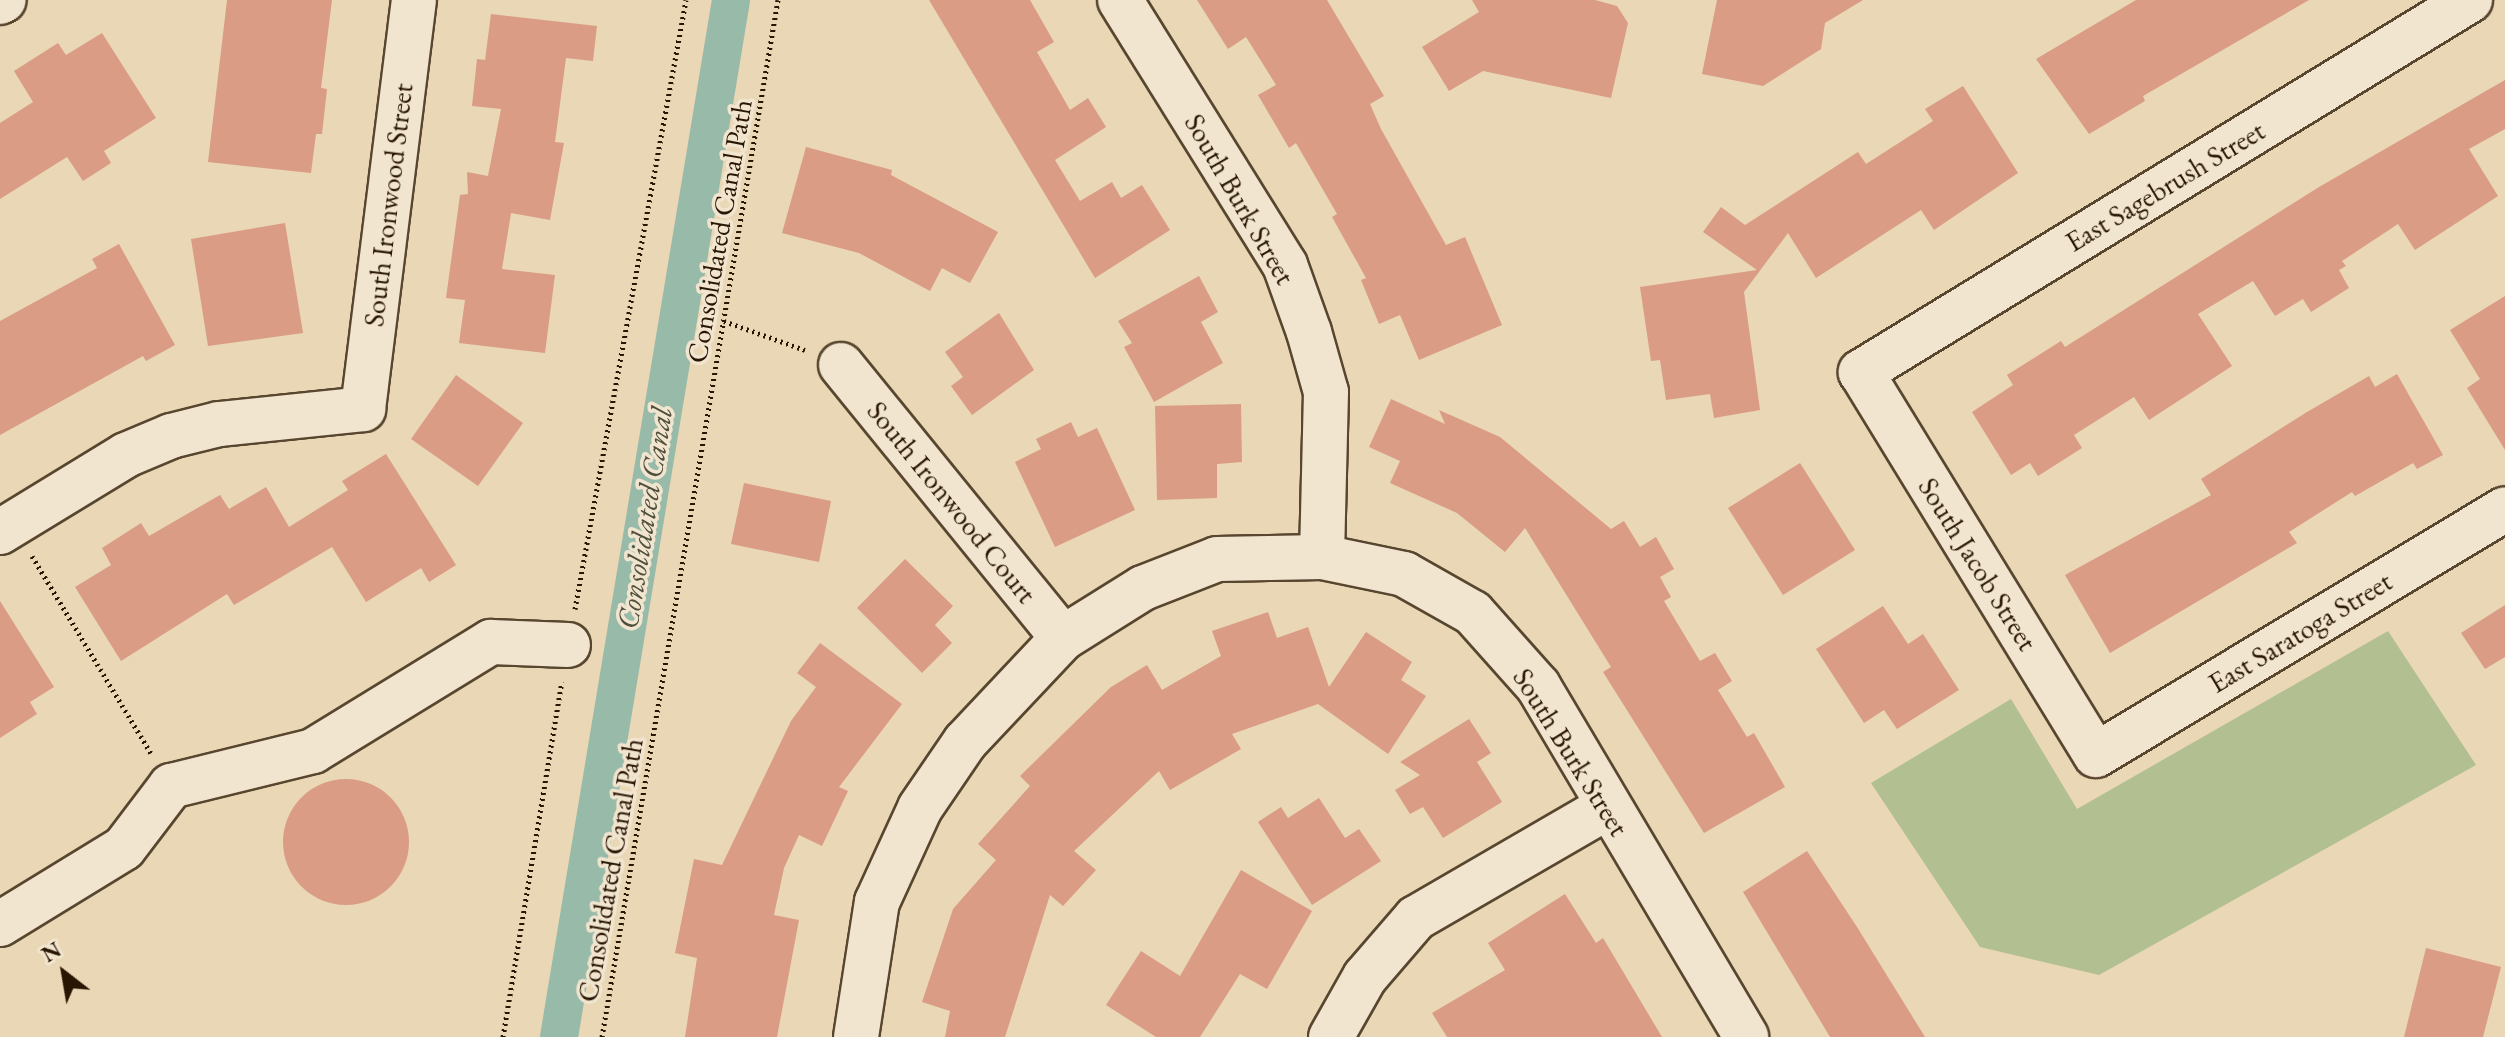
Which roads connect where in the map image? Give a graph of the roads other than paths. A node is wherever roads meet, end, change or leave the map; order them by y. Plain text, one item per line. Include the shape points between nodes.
1 (414, 0) edge
2 (1120, 0) edge
3 (2470, 0) edge
4 (841, 365) road end
5 (1861, 372) joint
6 (2505, 509) edge
7 (6, 528) edge
8 (1322, 557) junction
9 (1063, 638) junction
10 (568, 645) road end
11 (2096, 755) joint
12 (1606, 808) junction
13 (0, 924) edge
14 (856, 1037) edge
15 (1331, 1037) edge
16 (1746, 1037) edge

1 - 7 street, South Ironwood Street via 363,409 219,424 171,436 126,455
2 - 8 street, South Burk Street via 1285,265 1326,392
3 - 5 street, East Sagebrush Street
4 - 9 street, South Ironwood Court
5 - 11 street, South Jacob Street
6 - 11 street, East Saratoga Street
8 - 9 street, South Burk Street via 1217,559 1143,588
8 - 12 street, South Burk Street via 1404,574 1473,613 1538,686
9 - 14 street via 965,742 920,808 877,902
10 - 13 street via 491,642 313,751 171,786 124,848
12 - 15 street via 1416,918 1365,977
12 - 16 street, South Burk Street

